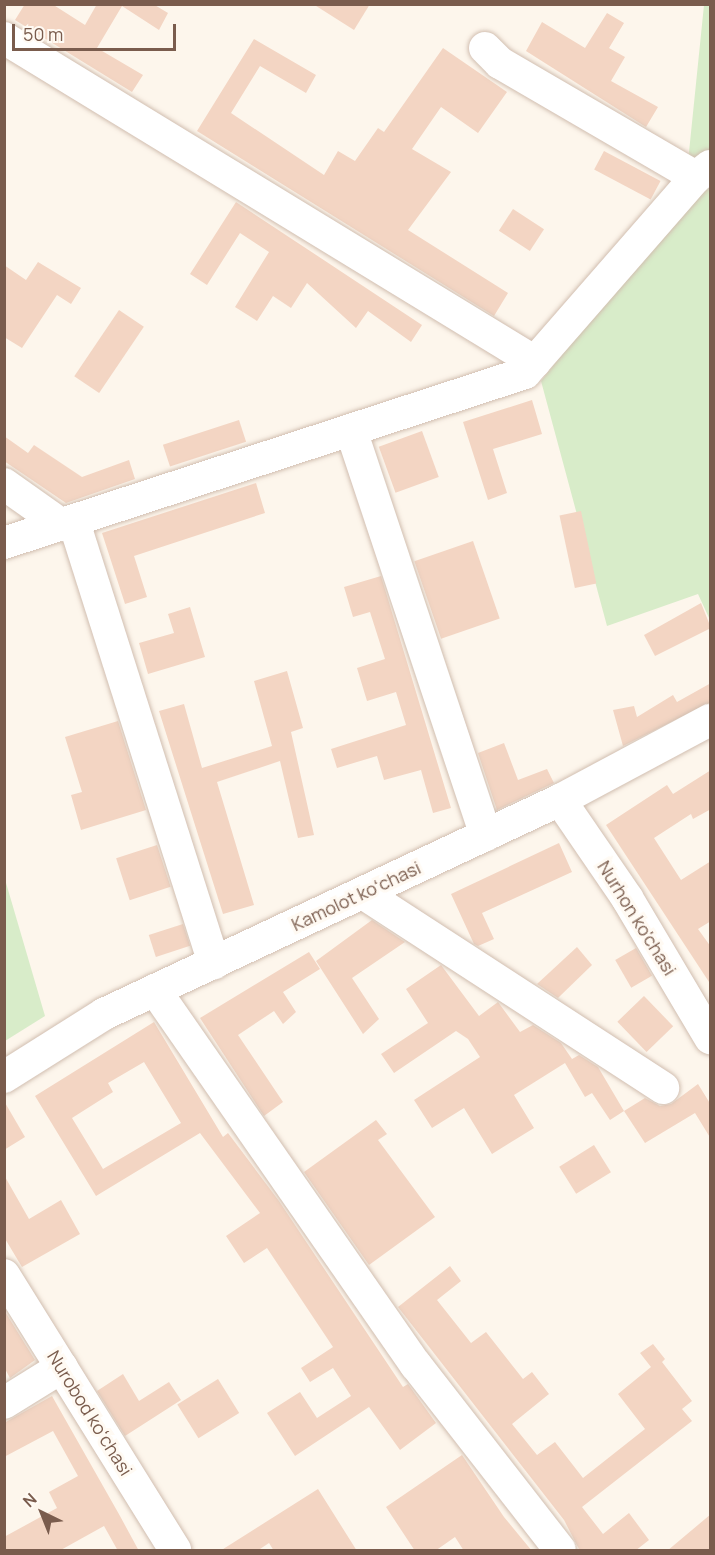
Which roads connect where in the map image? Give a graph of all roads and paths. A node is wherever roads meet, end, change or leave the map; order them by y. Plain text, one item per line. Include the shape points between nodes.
1 (4, 38) edge
2 (485, 48) dead end
3 (703, 172) edge
4 (535, 362) junction
5 (351, 430) junction
6 (4, 484) edge
7 (68, 523) junction
8 (4, 543) edge
9 (707, 725) edge
10 (560, 800) junction
11 (486, 835) junction
12 (363, 893) junction
13 (214, 963) junction
14 (155, 990) junction
15 (711, 1038) edge
16 (4, 1077) edge
17 (663, 1088) dead end
18 (4, 1275) edge
19 (62, 1367) junction
20 (4, 1403) edge
21 (175, 1551) edge
22 (560, 1551) edge

1 - 4 street
2 - 3 street via 500,63
3 - 4 street
4 - 5 street via 525,373
5 - 7 street
5 - 11 street
6 - 7 street
7 - 8 street
7 - 13 street
9 - 10 street, Kamolot koʻchasi
10 - 11 street, Kamolot koʻchasi
10 - 15 street, Nurhon ko'chasi via 627,898
11 - 12 street, Kamolot koʻchasi
12 - 13 street, Kamolot koʻchasi
12 - 17 street
13 - 14 street, Kamolot koʻchasi
14 - 16 street, Kamolot koʻchasi via 104,1014
14 - 22 street via 416,1365
18 - 19 street, Nurobod koʻchasi
19 - 20 street
19 - 21 street, Nurobod koʻchasi

